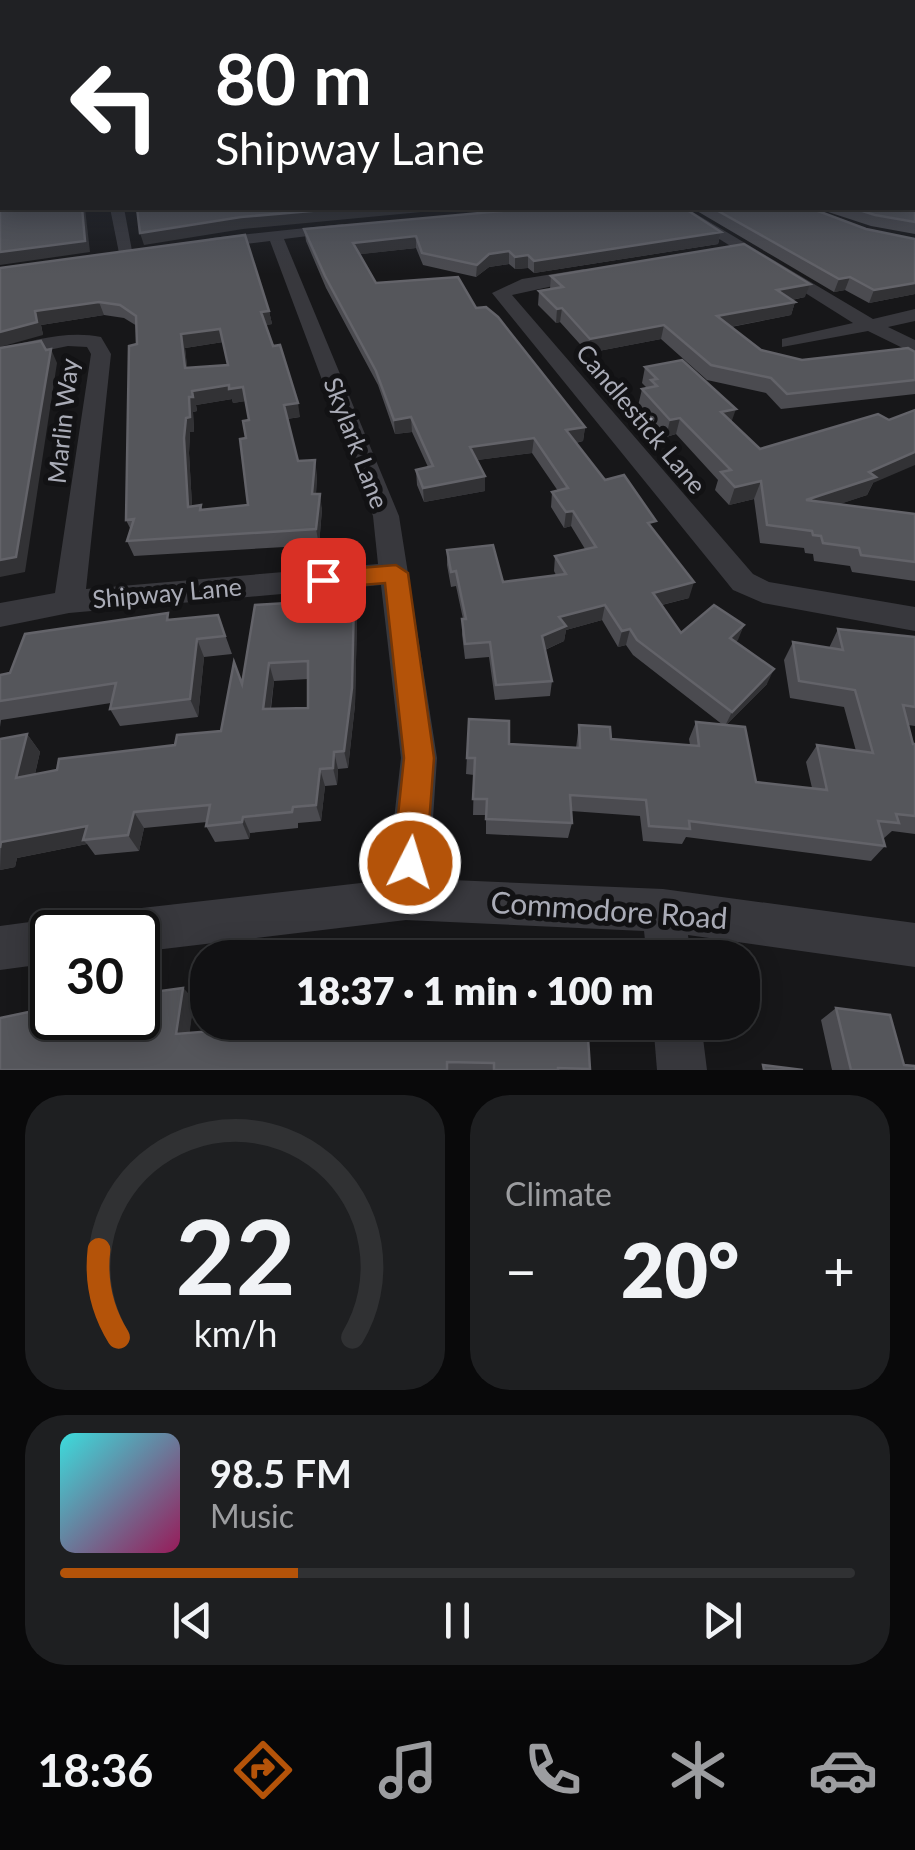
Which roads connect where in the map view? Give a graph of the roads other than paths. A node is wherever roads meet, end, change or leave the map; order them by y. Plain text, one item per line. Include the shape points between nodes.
1 (116, 210) edge
2 (680, 210) edge
3 (354, 227) edge
4 (275, 235) junction
5 (201, 244) edge
6 (744, 248) junction
7 (146, 251) edge
8 (127, 253) junction
9 (704, 254) edge
10 (109, 256) edge
11 (606, 270) edge
12 (915, 316) edge
13 (870, 325) junction
14 (789, 343) dead end
15 (915, 348) edge
16 (0, 354) edge
17 (396, 573) junction
18 (69, 602) junction
19 (0, 615) edge
20 (915, 619) edge
21 (406, 898) junction
22 (663, 910) junction
23 (160, 928) edge
24 (667, 940) edge
25 (30, 944) edge
26 (915, 946) edge
27 (0, 948) edge
28 (678, 1040) edge
29 (682, 1070) edge

1 - 8 street
2 - 6 street
3 - 4 street
4 - 5 street
4 - 17 street, Skylark Lane via 386,516
6 - 9 street
6 - 13 street
7 - 8 street
8 - 10 street
11 - 20 street, Candlestick Lane via 501,294 743,582 764,592
12 - 13 street
13 - 14 street
13 - 15 street
16 - 18 street, Marlin Way via 68,340 94,341 101,354
17 - 18 street, Shipway Lane
17 - 21 street, Skylark Lane via 419,758
18 - 19 street, Shipway Lane
21 - 22 street, Commodore Road
21 - 23 street, Commodore Road
22 - 24 street
22 - 26 street, Commodore Road
25 - 27 street
28 - 29 street

